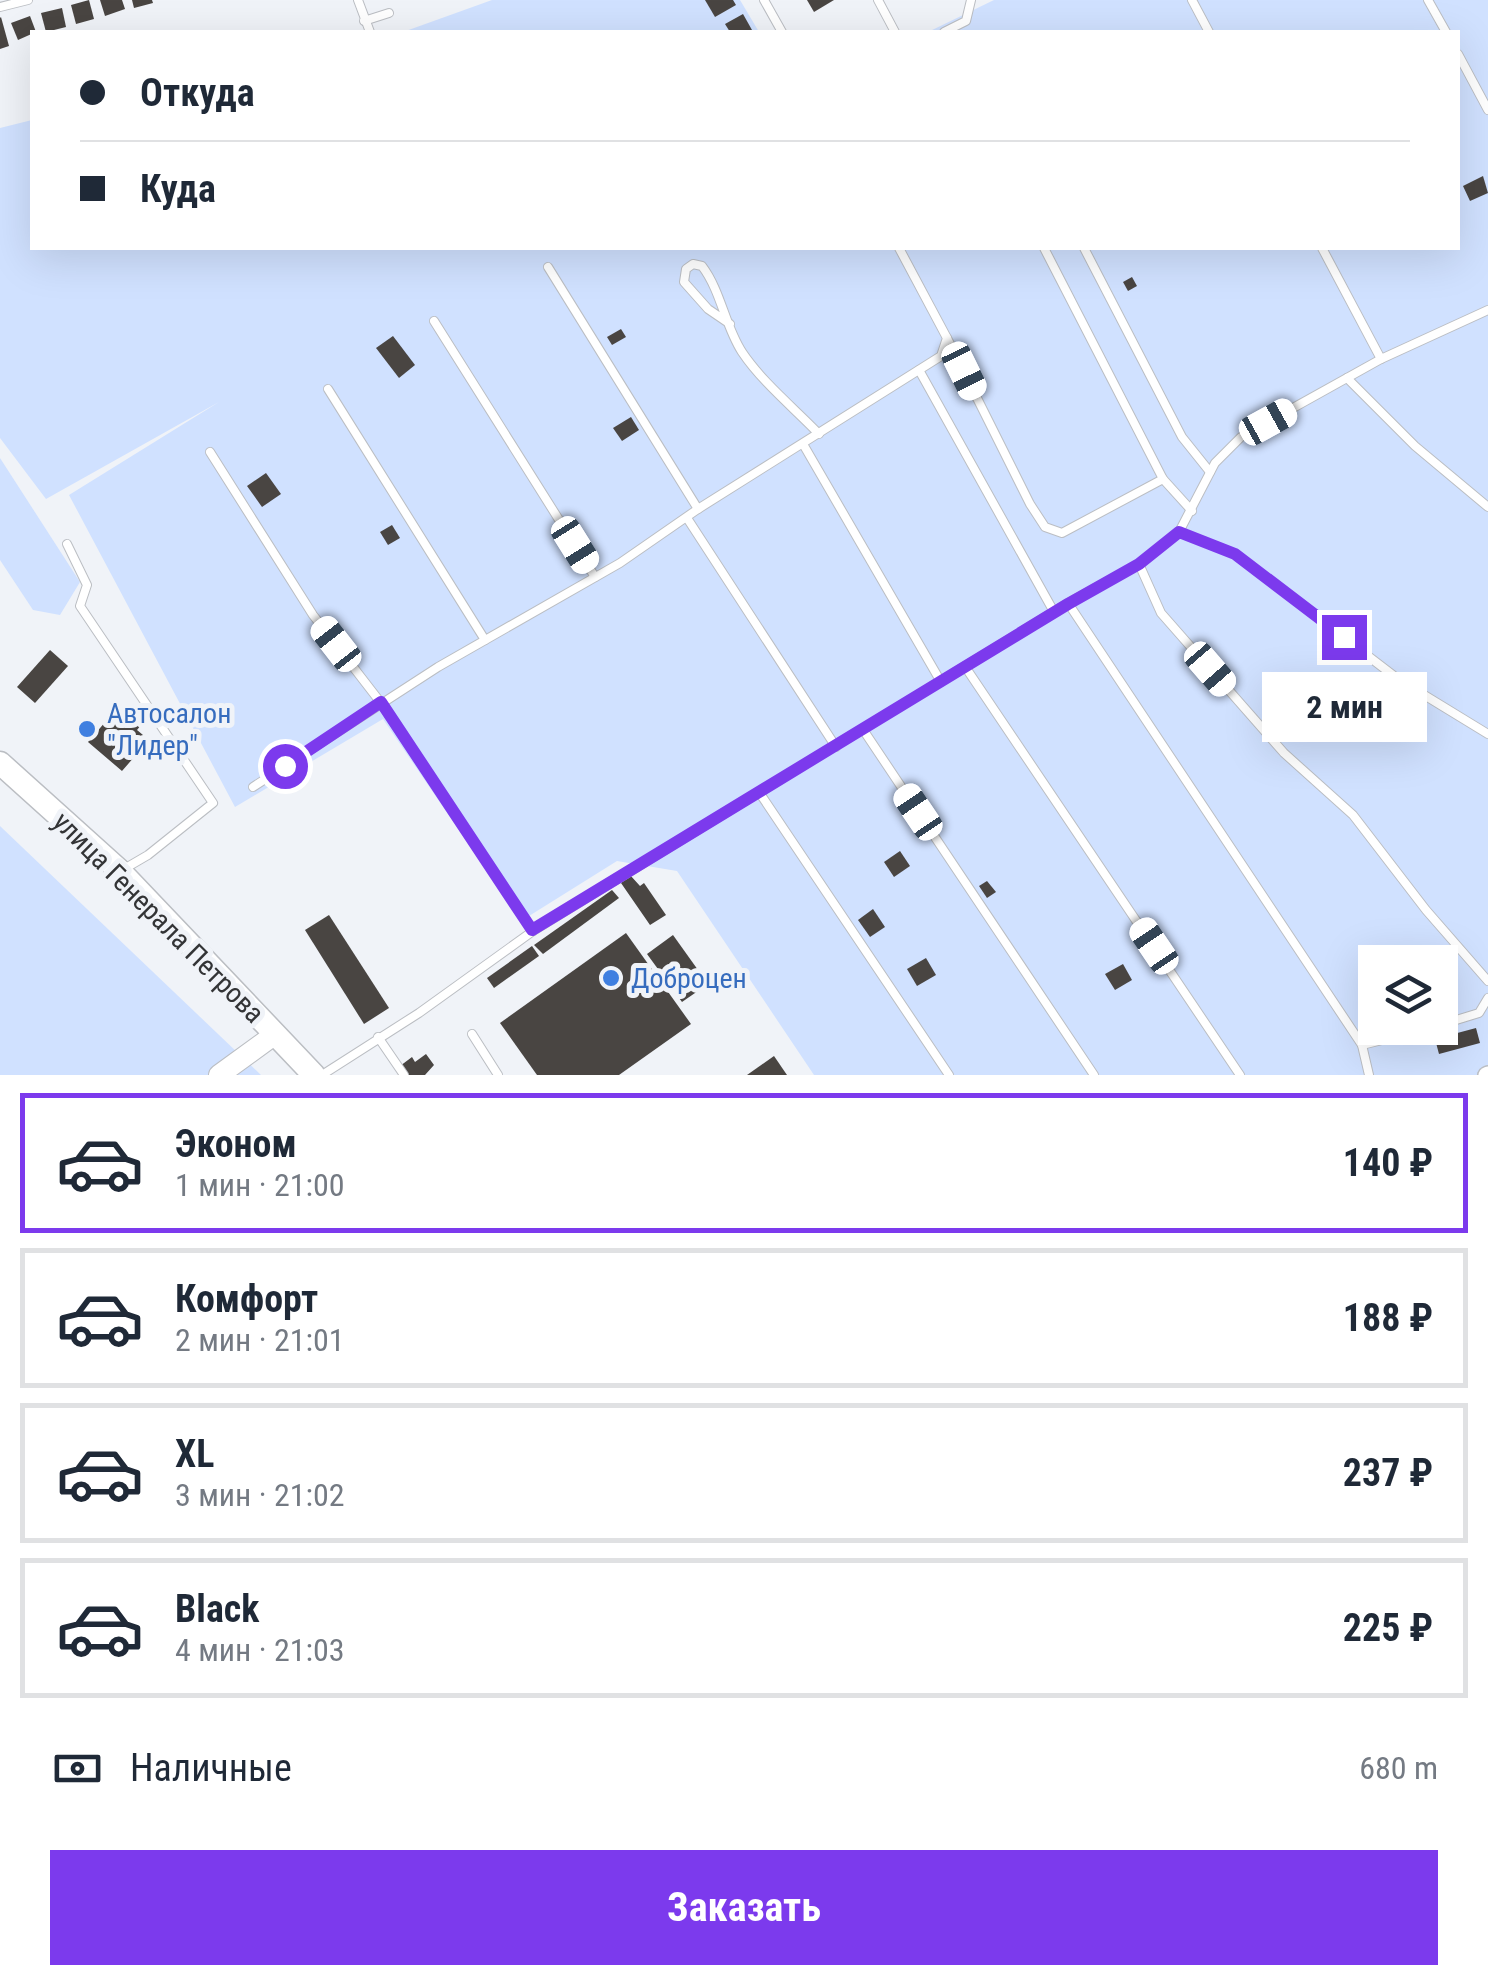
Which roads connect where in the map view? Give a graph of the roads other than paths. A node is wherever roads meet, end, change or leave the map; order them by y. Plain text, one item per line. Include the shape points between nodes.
1 (28, 0) edge
2 (358, 0) edge
3 (764, 0) edge
4 (878, 0) edge
5 (971, 0) edge
6 (1192, 0) edge
7 (1428, 0) edge
8 (0, 7) edge
9 (389, 13) dead end
10 (364, 20) junction
11 (966, 20) junction
12 (369, 30) edge
13 (781, 30) edge
14 (895, 30) edge
15 (948, 30) edge
16 (971, 30) edge
17 (1208, 30) edge
18 (1445, 30) edge
19 (1460, 58) edge
20 (1488, 110) edge
21 (900, 250) edge
22 (1045, 250) edge
23 (1085, 250) edge
24 (1323, 250) edge
25 (548, 268) dead end
26 (1488, 310) edge
27 (434, 321) dead end
28 (730, 324) junction
29 (947, 338) junction
30 (1381, 359) junction
31 (919, 370) junction
32 (1347, 378) junction
33 (328, 390) dead end
34 (818, 434) junction
35 (803, 444) junction
36 (210, 452) dead end
37 (1210, 472) junction
38 (1163, 480) junction
39 (1488, 507) edge
40 (698, 510) junction
41 (1192, 510) junction
42 (687, 518) junction
43 (1179, 532) junction
44 (67, 544) dead end
45 (1139, 564) junction
46 (595, 577) junction
47 (1068, 604) junction
48 (1054, 612) junction
49 (485, 640) junction
50 (966, 668) junction
51 (941, 682) junction
52 (381, 702) junction
53 (864, 730) junction
54 (1488, 734) edge
55 (836, 747) junction
56 (0, 763) edge
57 (254, 787) dead end
58 (759, 792) junction
59 (120, 872) junction
60 (532, 930) junction
61 (1488, 981) edge
62 (1488, 998) edge
63 (1458, 1020) edge
64 (472, 1034) dead end
65 (274, 1035) junction
66 (378, 1038) junction
67 (1358, 1039) edge
68 (1362, 1045) edge
69 (219, 1075) edge
70 (314, 1075) edge
71 (322, 1075) edge
72 (404, 1075) edge
73 (498, 1075) edge
74 (949, 1075) edge
75 (1094, 1075) edge
76 (1240, 1075) edge
77 (1369, 1075) edge

1 - 8 lane
2 - 10 lane
3 - 13 lane
4 - 14 lane
5 - 11 lane
6 - 17 lane
7 - 18 lane
9 - 10 lane
10 - 12 lane
11 - 15 lane
11 - 16 lane
19 - 20 lane
21 - 29 lane
22 - 38 lane
23 - 37 lane via 1182,438
24 - 30 lane
25 - 40 lane
26 - 30 lane
27 - 46 lane
28 - 28 lane via 702,266 693,264 684,282
28 - 34 lane via 742,352
29 - 31 lane via 941,356
29 - 38 lane via 1045,526 1062,532
30 - 32 lane
31 - 34 lane
31 - 48 lane
32 - 37 lane via 1241,437
32 - 39 lane
33 - 49 lane
34 - 35 lane
35 - 40 lane
35 - 51 lane
36 - 52 lane via 313,615
37 - 41 lane
38 - 41 lane
40 - 42 lane
41 - 43 lane
42 - 46 lane
42 - 55 lane
43 - 45 lane
43 - 54 lane via 1235,554 1398,679
44 - 59 lane via 87,584 80,606 213,803
45 - 47 lane
45 - 61 lane via 1161,613 1284,754 1352,816
46 - 49 lane
47 - 48 lane
47 - 67 lane
48 - 50 lane
49 - 52 lane
50 - 51 lane
50 - 76 lane
51 - 53 lane
52 - 57 lane
52 - 60 lane
53 - 55 lane
53 - 75 lane
55 - 58 lane
56 - 59 main road, улица Генерала Петрова
58 - 60 lane
58 - 74 lane
59 - 65 main road, улица Генерала Петрова
60 - 66 lane
62 - 63 lane via 1479,1014
64 - 73 lane
65 - 69 main road
65 - 70 main road, улица Генерала Петрова
66 - 71 lane
66 - 72 lane
68 - 77 lane

